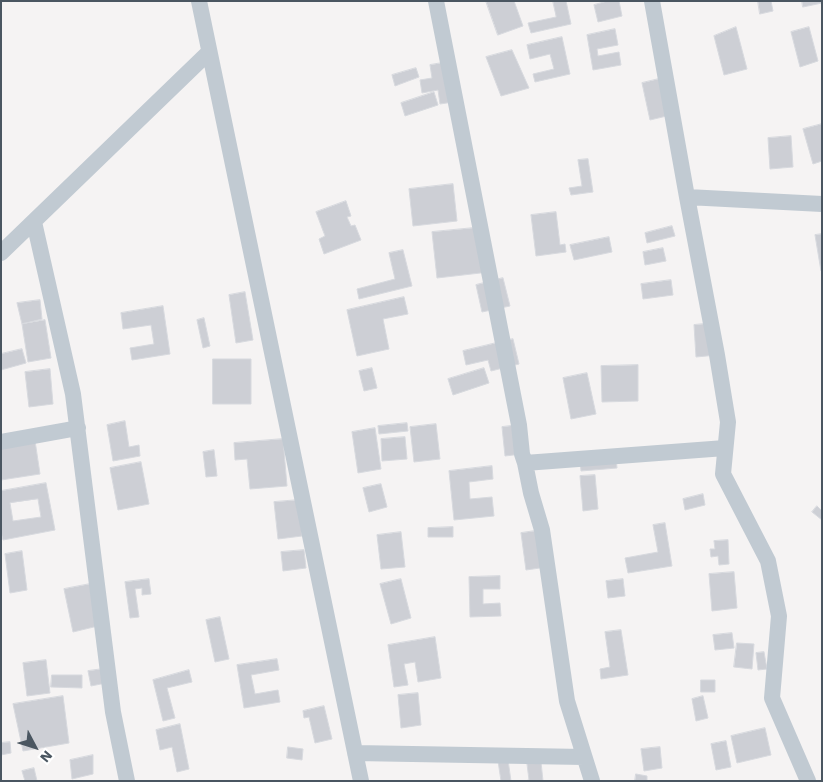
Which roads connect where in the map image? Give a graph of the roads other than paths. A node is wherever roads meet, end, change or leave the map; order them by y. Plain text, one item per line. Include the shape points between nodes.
1 (199, 1) edge
2 (652, 1) edge
3 (441, 2) edge
4 (209, 52) junction
5 (687, 197) junction
6 (822, 204) edge
7 (34, 222) junction
8 (1, 254) edge
9 (78, 428) junction
10 (1, 442) edge
11 (726, 448) junction
12 (525, 462) junction
13 (355, 753) junction
14 (584, 757) junction
15 (127, 781) edge
16 (361, 781) edge
17 (592, 781) edge
18 (808, 781) edge

1 - 4 street
2 - 5 street
3 - 12 street
4 - 7 street
4 - 13 street
5 - 6 street
5 - 11 street via 728,422
7 - 8 street
7 - 9 street
9 - 10 street
9 - 15 street via 113,712
11 - 12 street
11 - 18 street via 723,474 768,561 779,616 772,698
12 - 14 street via 542,530 567,700
13 - 14 street
13 - 16 street
14 - 17 street

